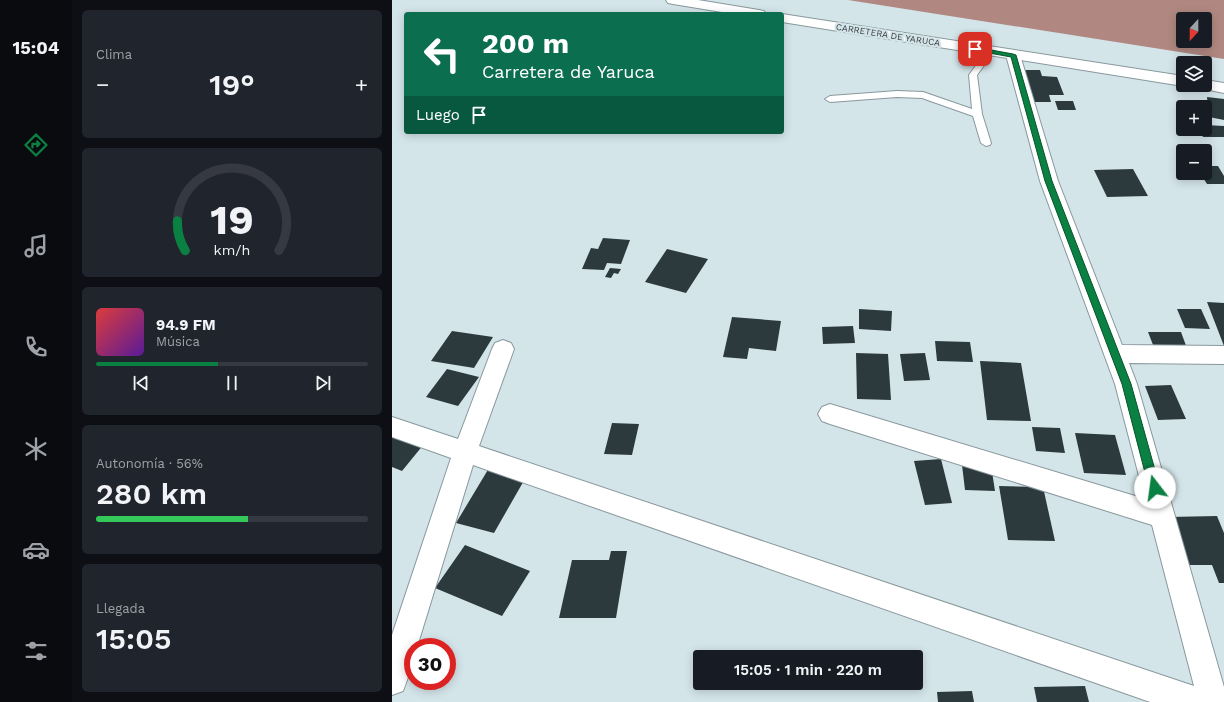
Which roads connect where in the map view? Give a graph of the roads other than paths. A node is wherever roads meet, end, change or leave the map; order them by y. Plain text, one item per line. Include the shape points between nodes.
1 (673, 0) edge
2 (747, 12) edge
3 (784, 18) edge
4 (990, 52) junction
5 (1013, 55) junction
6 (1176, 81) edge
7 (1212, 86) edge
8 (1224, 88) edge
9 (830, 99) dead end
10 (977, 114) junction
11 (986, 143) dead end
12 (503, 349) dead end
13 (1115, 354) junction
14 (1224, 355) edge
15 (830, 414) dead end
16 (392, 427) edge
17 (465, 452) junction
18 (1163, 517) junction
19 (392, 680) edge
20 (1194, 702) edge
21 (1213, 702) edge

1 - 2 street
3 - 4 street, CARRETERA DE YARUCA
4 - 5 street, CARRETERA DE YARUCA
4 - 10 lane via 973,75
5 - 6 street, CARRETERA DE YARUCA
5 - 13 street via 1049,181
7 - 8 street
9 - 10 lane via 897,94 923,95
10 - 11 lane
12 - 17 street
13 - 14 street
13 - 18 street via 1126,384
15 - 18 street
16 - 17 street
17 - 19 street
17 - 20 street
18 - 21 street

